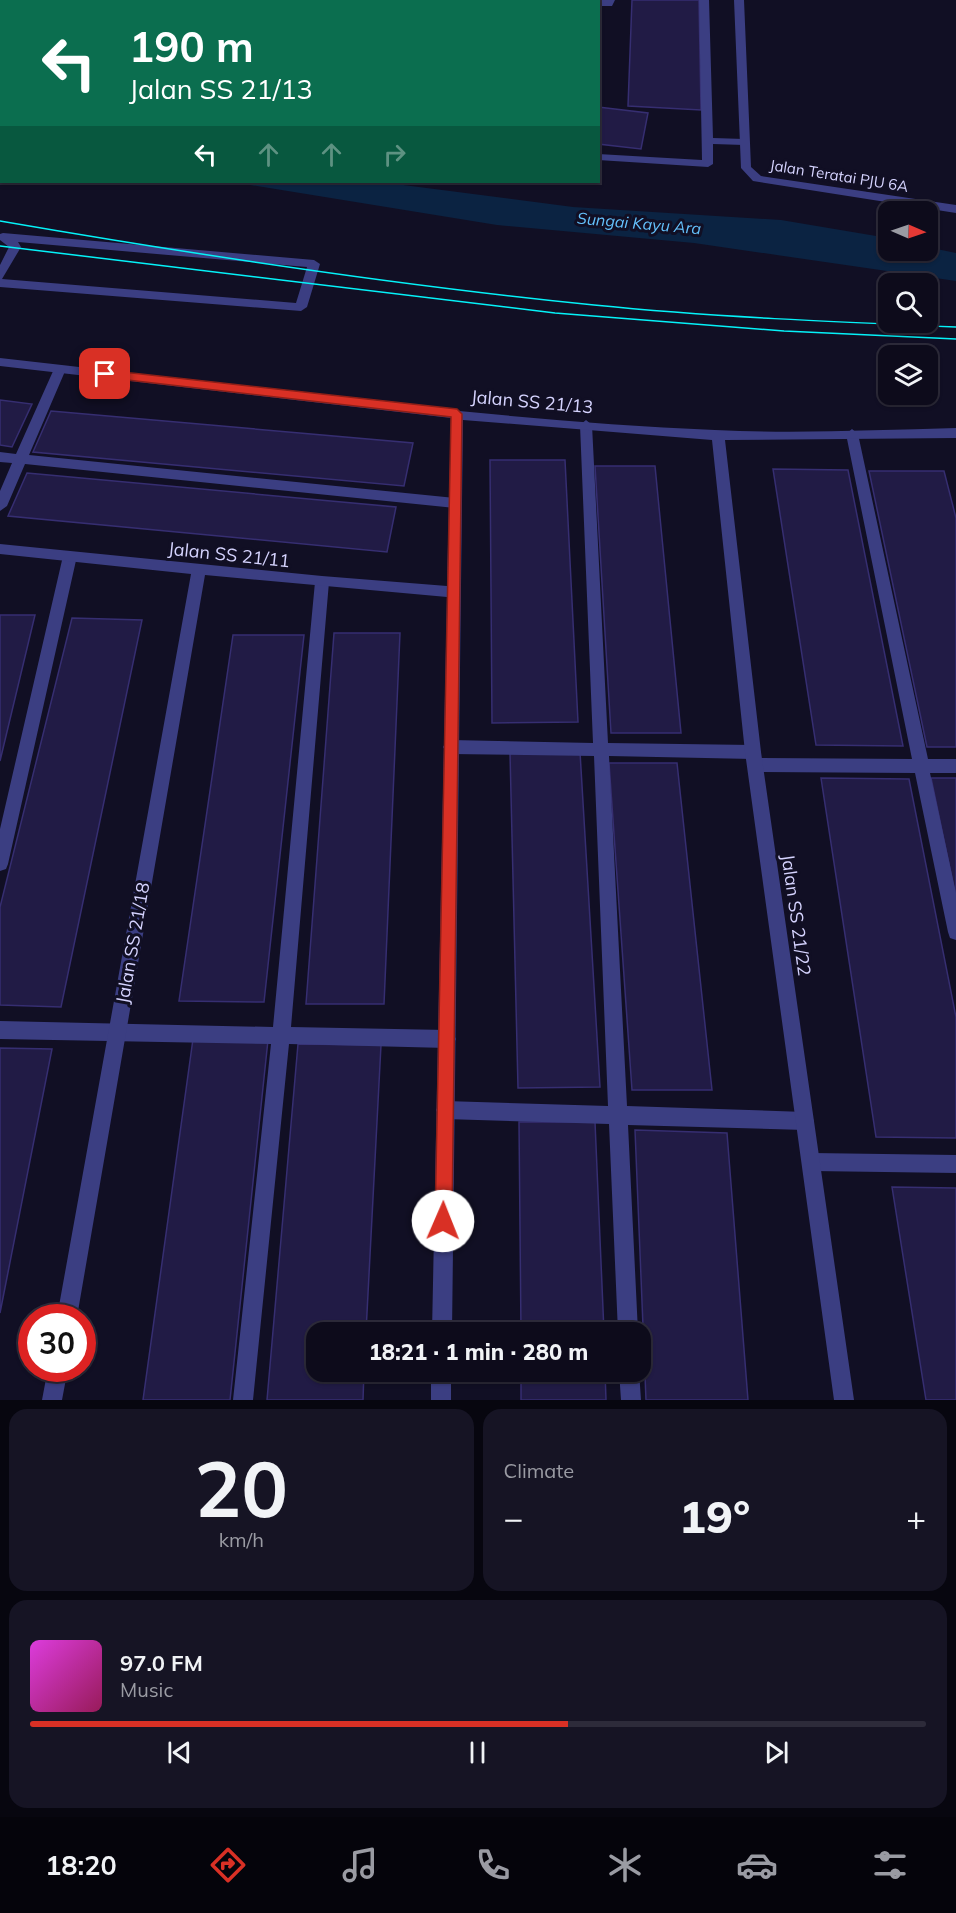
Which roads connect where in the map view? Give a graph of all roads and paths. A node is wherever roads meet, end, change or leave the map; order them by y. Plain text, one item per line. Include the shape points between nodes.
1 (704, 0) edge
2 (739, 0) edge
3 (707, 141) junction
4 (744, 142) junction
5 (600, 157) edge
6 (956, 209) edge
7 (4, 237) edge
8 (0, 276) edge
9 (0, 283) edge
10 (0, 362) edge
11 (60, 369) junction
12 (457, 414) junction
13 (586, 425) junction
14 (852, 434) junction
15 (956, 434) edge
16 (718, 435) junction
17 (0, 457) edge
18 (20, 459) junction
19 (455, 503) junction
20 (0, 506) edge
21 (0, 549) edge
22 (70, 556) junction
23 (199, 569) junction
24 (322, 582) junction
25 (454, 592) junction
26 (451, 747) junction
27 (601, 751) junction
28 (754, 758) junction
29 (921, 765) junction
30 (956, 765) edge
31 (0, 864) edge
32 (956, 932) edge
33 (0, 1030) edge
34 (117, 1032) junction
35 (281, 1036) junction
36 (447, 1039) junction
37 (445, 1110) junction
38 (617, 1117) junction
39 (805, 1121) junction
40 (812, 1162) junction
41 (956, 1164) edge
42 (69, 1304) edge
43 (442, 1322) edge
44 (627, 1322) edge
45 (55, 1382) edge
46 (441, 1382) edge
47 (630, 1382) edge
48 (52, 1400) edge
49 (243, 1400) edge
50 (441, 1400) edge
51 (631, 1400) edge
52 (844, 1400) edge

1 - 3 street
2 - 4 street, Jalan Teratai PJU 6A
3 - 4 street
3 - 5 street via 708,164
4 - 6 street, Jalan Teratai PJU 6A via 746,168 757,178
7 - 8 street via 15,247
7 - 9 street via 314,264 301,307
10 - 11 street, Jalan SS 21/13
11 - 12 street, Jalan SS 21/13
11 - 18 street
12 - 13 street, Jalan SS 21/13
12 - 19 street
13 - 16 street, Jalan SS 21/13
13 - 27 street
14 - 15 street, Jalan SS 21/13
14 - 16 street, Jalan SS 21/13
14 - 29 street
16 - 28 street, Jalan SS 21/22
17 - 18 street
18 - 19 street
18 - 20 street
19 - 25 street
21 - 22 street, Jalan SS 21/11
22 - 23 street, Jalan SS 21/11
22 - 31 street
23 - 24 street, Jalan SS 21/11
23 - 34 street, Jalan SS 21/18
24 - 25 street, Jalan SS 21/11
24 - 35 street
25 - 26 street
26 - 27 street
26 - 36 street
27 - 28 street
27 - 38 street
28 - 29 street
28 - 39 street, Jalan SS 21/22
29 - 30 street
29 - 32 street
33 - 34 street
34 - 35 street
34 - 42 street, Jalan SS 21/18
35 - 36 street
35 - 49 street
36 - 37 street
37 - 38 street
37 - 43 street
38 - 39 street
38 - 44 street
39 - 40 street, Jalan SS 21/22
40 - 41 street
40 - 52 street, Jalan SS 21/22
45 - 48 street
46 - 50 street
47 - 51 street

